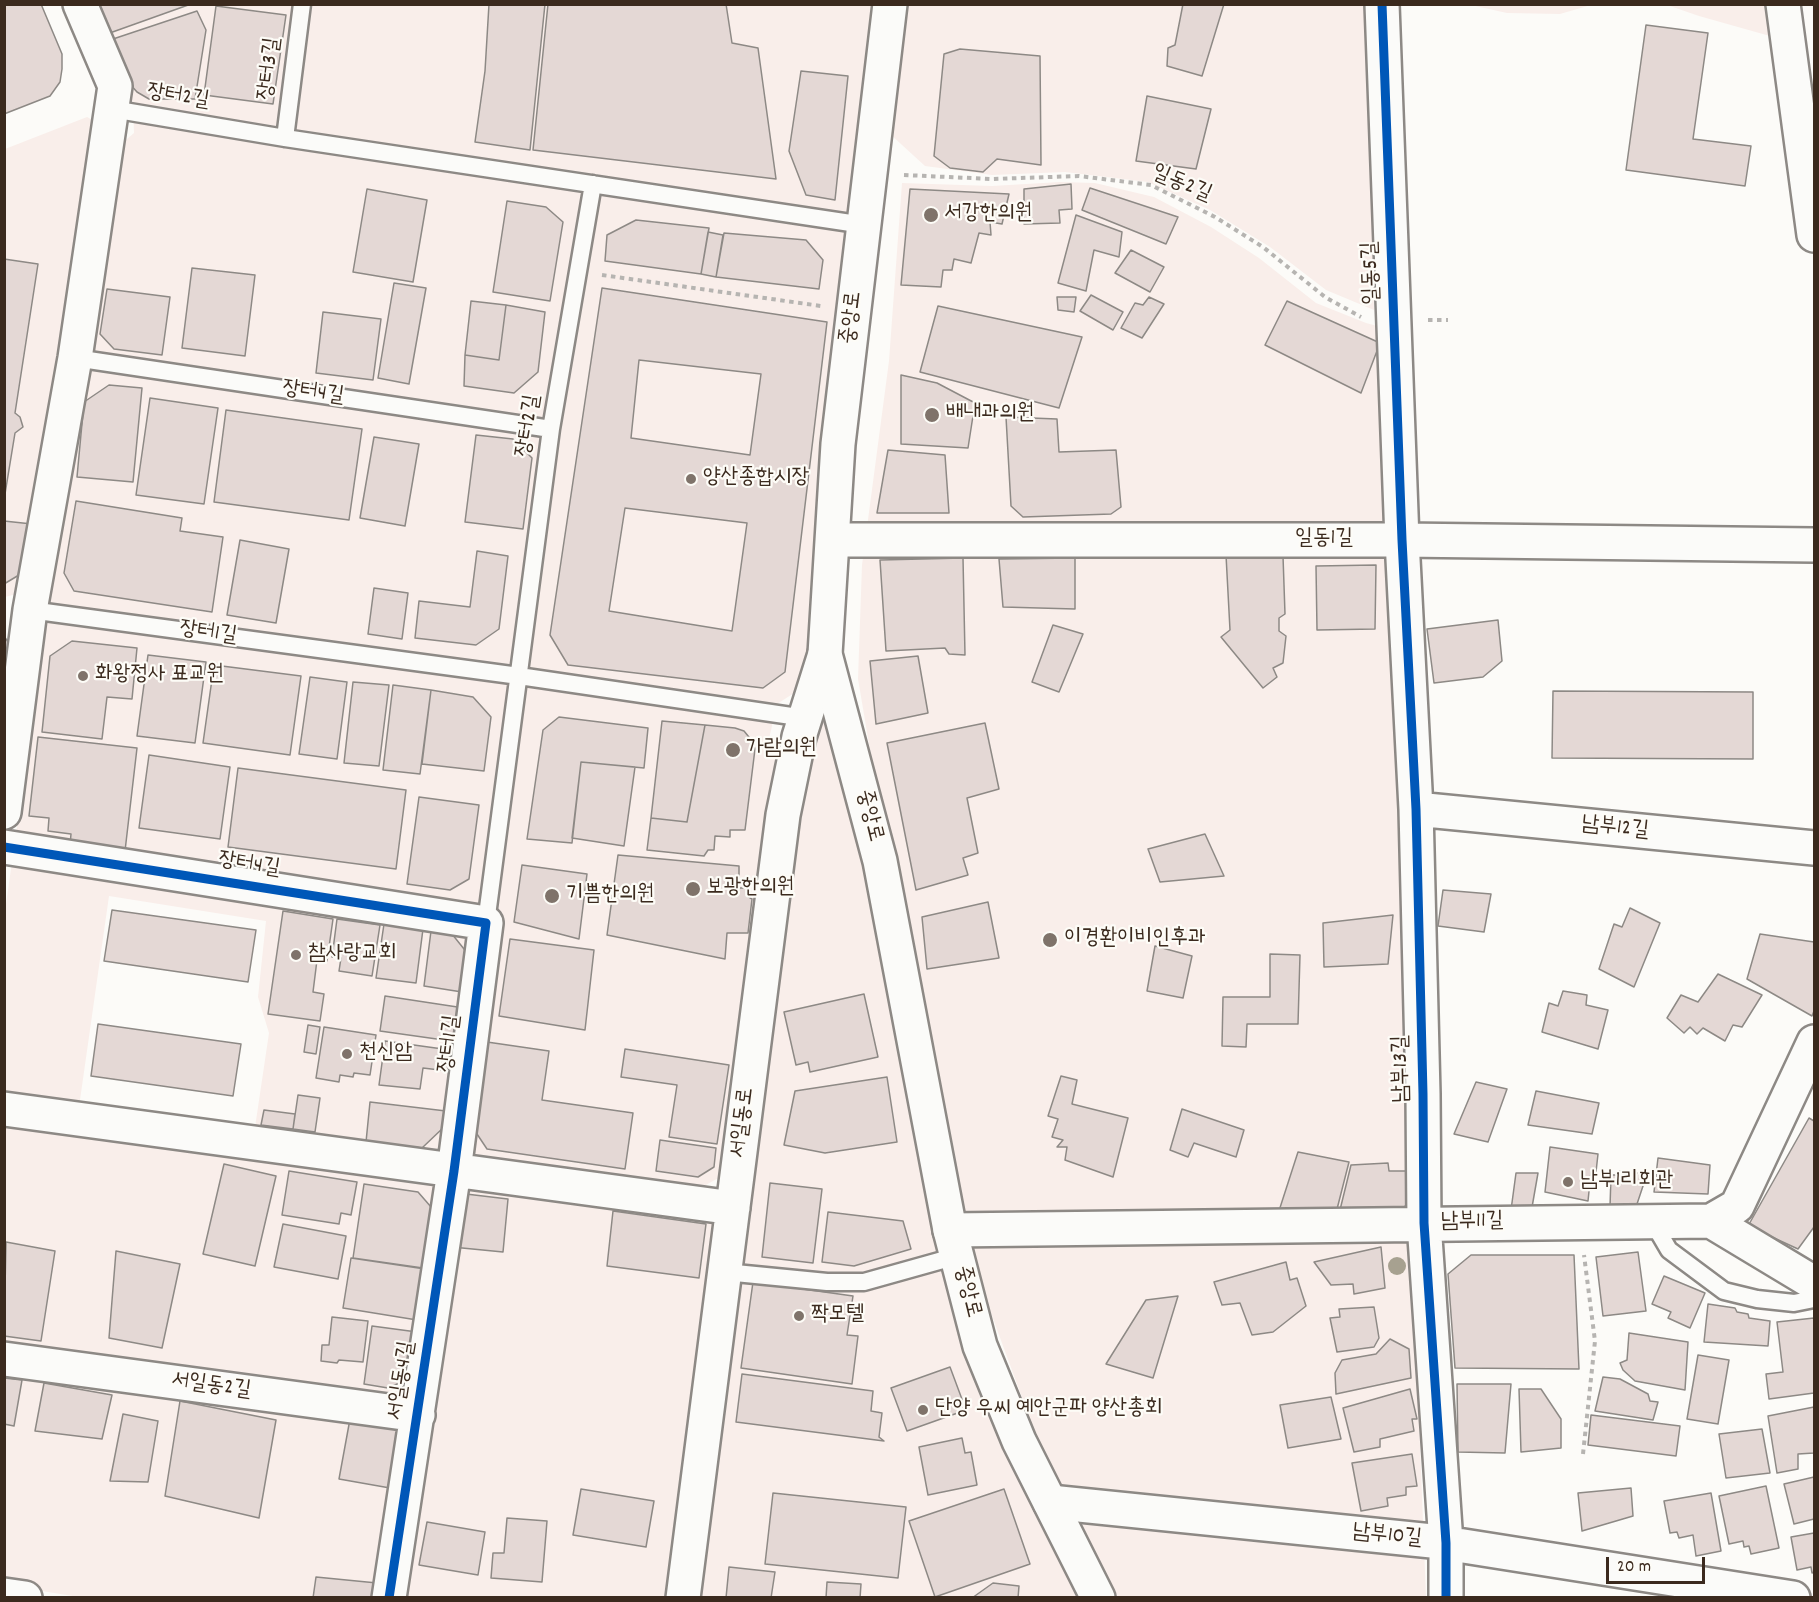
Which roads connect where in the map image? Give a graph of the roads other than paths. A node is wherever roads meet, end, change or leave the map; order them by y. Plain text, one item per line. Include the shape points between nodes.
1 (80, 4) edge
2 (302, 4) edge
3 (890, 4) edge
4 (1382, 4) edge
5 (1785, 19) edge
6 (112, 110) junction
7 (285, 138) junction
8 (593, 184) junction
9 (1813, 215) edge
10 (864, 225) junction
11 (75, 358) junction
12 (551, 429) junction
13 (832, 540) junction
14 (1402, 540) junction
15 (1815, 545) edge
16 (17, 608) edge
17 (825, 654) junction
18 (519, 676) junction
19 (805, 718) junction
20 (1416, 809) junction
21 (4, 812) edge
22 (4, 846) edge
23 (1815, 848) edge
24 (486, 923) junction
25 (1815, 1042) edge
26 (4, 1109) edge
27 (454, 1171) junction
28 (733, 1208) junction
29 (1652, 1221) junction
30 (1711, 1221) junction
31 (1424, 1223) junction
32 (953, 1243) junction
33 (725, 1272) junction
34 (1815, 1283) edge
35 (1815, 1299) edge
36 (4, 1359) edge
37 (418, 1415) junction
38 (1050, 1502) junction
39 (1446, 1544) junction
40 (4, 1595) edge
41 (25, 1598) edge
42 (389, 1598) edge
43 (683, 1598) edge
44 (1098, 1598) edge
45 (1446, 1598) edge
46 (1793, 1598) edge

1 - 6 street via 116,86
2 - 7 lane, 장터3길
3 - 10 street, 중앙로
4 - 14 street, 일동5길
5 - 9 street
6 - 7 lane, 장터2길
6 - 11 street
7 - 8 lane, 장터2길
8 - 10 lane, 장터2길
8 - 12 lane, 장터2길
10 - 13 street, 중앙로 via 838,444
11 - 12 lane, 장터4길
11 - 16 street
12 - 18 lane, 장터2길
13 - 14 street, 일동1길
13 - 17 street, 중앙로
14 - 15 street, 일동1길
14 - 20 street, 남부13길
16 - 18 lane, 장터1길
16 - 21 street
17 - 19 street, 서일동로
17 - 32 street, 중앙로 via 880,861
18 - 19 lane, 장터1길
18 - 24 lane, 장터1길
19 - 28 street, 서일동로 via 783,815
20 - 23 street, 남부12길
20 - 31 street, 남부13길
22 - 24 street, 장터4길
24 - 27 street, 장터1길
25 - 30 street, 남부11길 via 1737,1206
26 - 27 street
27 - 28 street
27 - 37 street, 서일동4길
28 - 33 street, 서일동로
29 - 30 street, 남부11길
29 - 31 street, 남부11길
29 - 35 lane via 1669,1250 1724,1291 1794,1303
30 - 34 street
31 - 32 street, 남부11길
31 - 39 street, 남부13길
32 - 33 lane via 864,1282
32 - 38 street, 중앙로 via 980,1346 1019,1441
33 - 43 street, 서일동로
36 - 37 street, 서일동2길
37 - 42 street, 서일동4길
38 - 39 street, 남부10길
38 - 44 street, 중앙로
39 - 45 street, 남부13길
39 - 46 street, 남부10길
40 - 41 street

